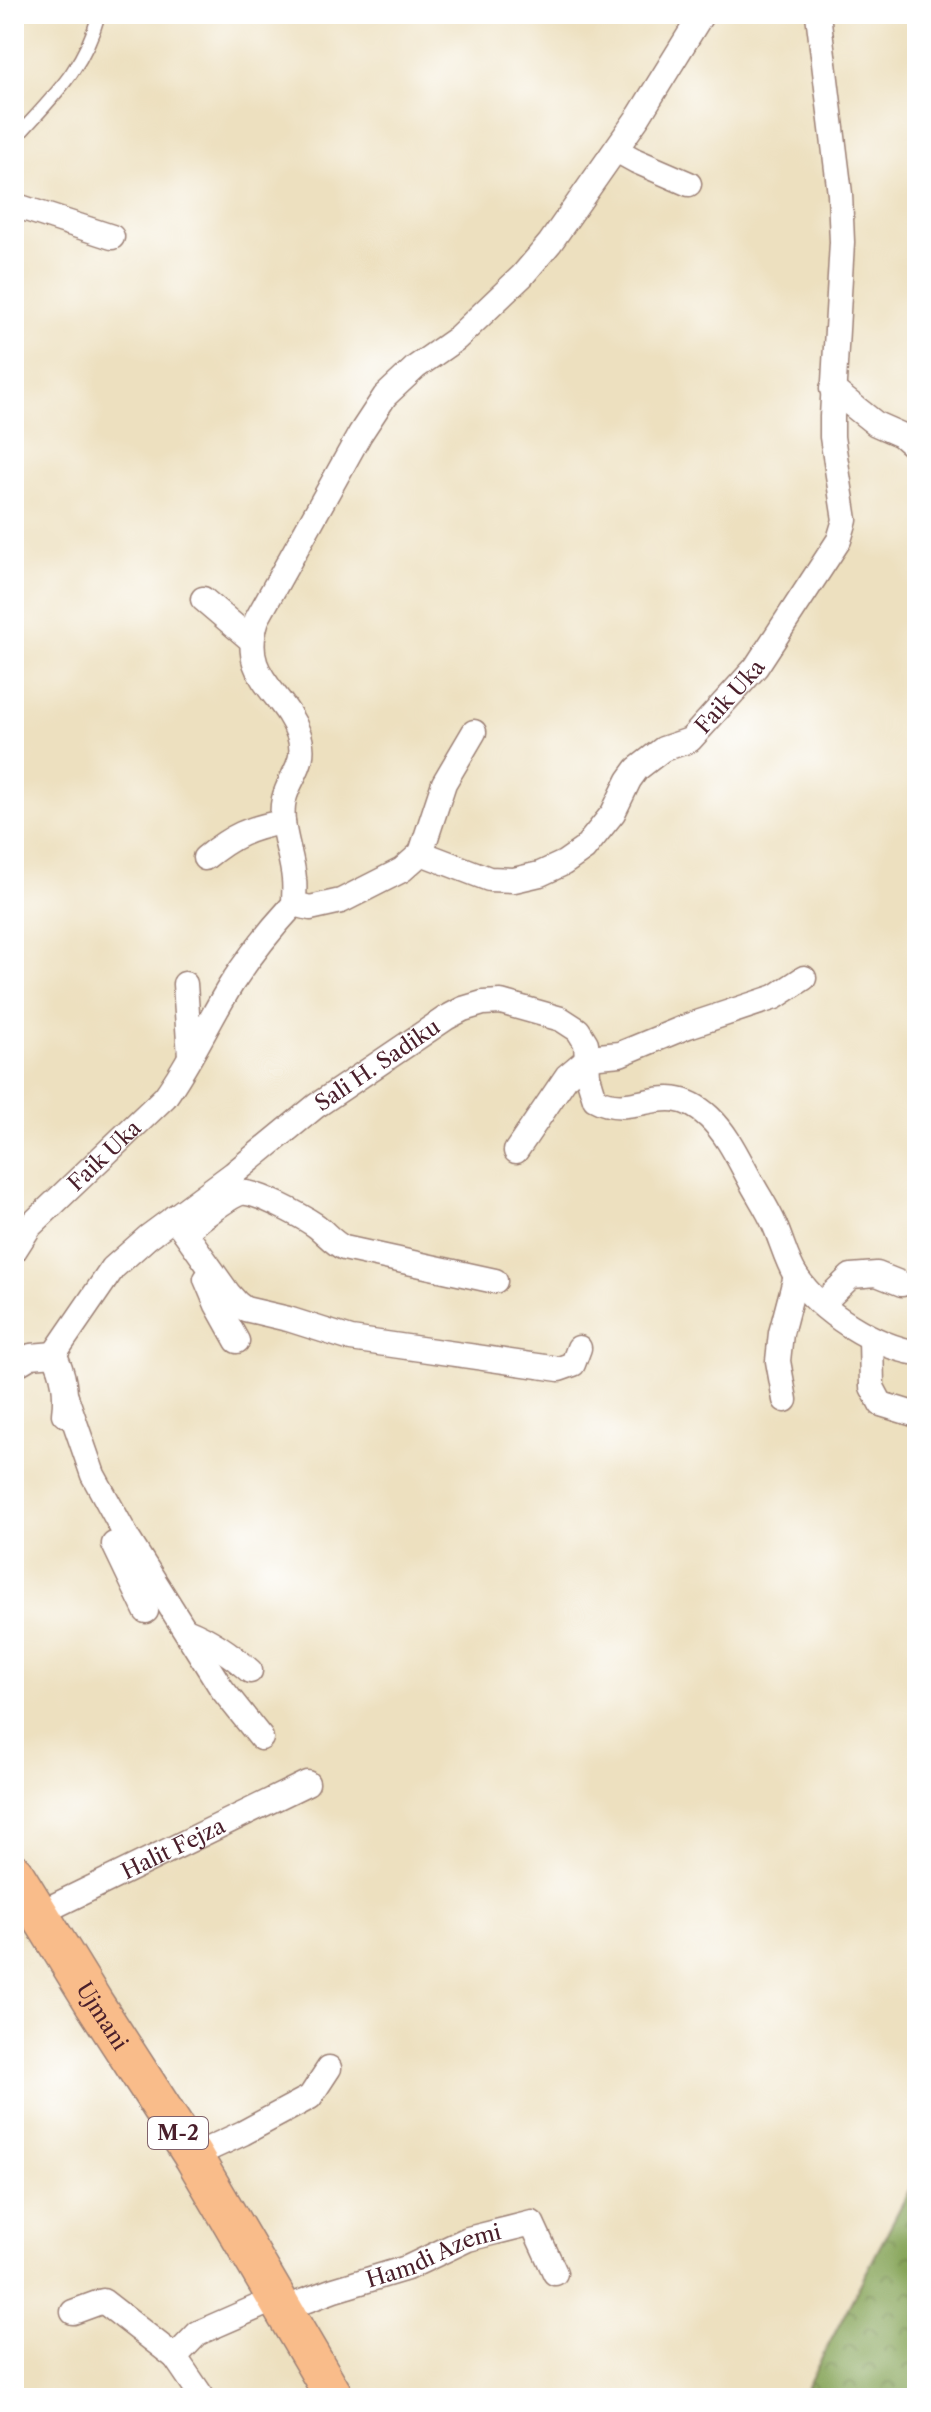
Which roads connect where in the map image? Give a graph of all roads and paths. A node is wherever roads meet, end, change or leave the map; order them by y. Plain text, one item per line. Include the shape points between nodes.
1 (99, 14) edge
2 (702, 14) edge
3 (818, 14) edge
4 (14, 140) edge
5 (616, 150) junction
6 (689, 184) dead end
7 (14, 205) edge
8 (112, 237) dead end
9 (832, 389) junction
10 (917, 449) edge
11 (203, 599) dead end
12 (250, 639) junction
13 (474, 732) dead end
14 (283, 822) junction
15 (421, 853) junction
16 (205, 858) dead end
17 (294, 904) junction
18 (804, 978) dead end
19 (185, 984) dead end
20 (190, 1056) junction
21 (587, 1059) junction
22 (516, 1151) dead end
23 (179, 1224) junction
24 (14, 1251) edge
25 (204, 1261) junction
26 (796, 1276) junction
27 (495, 1281) dead end
28 (902, 1284) dead end
29 (822, 1304) junction
30 (871, 1338) junction
31 (237, 1341) dead end
32 (579, 1348) dead end
33 (917, 1353) edge
34 (54, 1354) junction
35 (14, 1366) edge
36 (66, 1397) junction
37 (785, 1400) dead end
38 (917, 1415) edge
39 (146, 1611) dead end
40 (186, 1630) junction
41 (250, 1671) dead end
42 (261, 1738) dead end
43 (307, 1783) dead end
44 (14, 1873) edge
45 (40, 1913) junction
46 (329, 2068) dead end
47 (193, 2156) junction
48 (555, 2273) dead end
49 (280, 2304) junction
50 (73, 2312) dead end
51 (175, 2357) junction
52 (203, 2398) edge
53 (335, 2398) edge

1 - 4 lane via 92,40 66,83
2 - 5 street
3 - 9 street, Faik Uka via 842,242
5 - 6 street
5 - 12 street via 522,276 385,396
7 - 8 street
9 - 10 street
9 - 15 street, Faik Uka via 832,437 845,520 839,540 756,667 690,740 663,749 637,769 600,830 564,863 514,880 489,879
11 - 12 street
12 - 14 street via 263,680 294,725 302,753 284,799
13 - 15 street via 444,783
14 - 16 street via 253,827
14 - 17 street
15 - 17 street via 402,870 341,901 310,908
17 - 20 street, Faik Uka via 248,960
18 - 21 street via 775,997 620,1054
19 - 20 street
20 - 24 street, Faik Uka via 165,1097 30,1226
21 - 22 street via 567,1076
21 - 23 street, Sali H. Sadiku via 578,1030 561,1019 501,1002 463,1009 316,1106 192,1206
21 - 26 street, Sali H. Sadiku via 595,1099 608,1106 677,1098 709,1117 770,1215
23 - 25 street
23 - 27 street, Sali H. Sadiku via 199,1220 240,1193 252,1194 314,1224 344,1248
23 - 34 street, Sali H. Sadiku via 113,1268
25 - 31 street via 205,1276
25 - 32 street via 245,1309 351,1339 559,1369 573,1364
26 - 29 street, Sali H. Sadiku
26 - 37 street via 778,1361
28 - 29 street via 877,1274 851,1276
29 - 30 street, Sali H. Sadiku
30 - 33 street, Sali H. Sadiku
30 - 38 street via 872,1387 881,1404
34 - 35 street via 31,1356
34 - 36 street
36 - 39 street via 63,1417 79,1472
36 - 40 street via 93,1475
40 - 41 street via 230,1653
40 - 42 street via 222,1689
43 - 45 street, Halit Fejza
44 - 45 main road, Ujmani / M-2
45 - 47 main road, Ujmani / M-2
46 - 47 street via 310,2097
47 - 49 main road, Ujmani / M-2
48 - 49 street, Hamdi Azemi via 532,2223 468,2239 407,2268
49 - 51 street via 198,2333
49 - 53 main road, Ujmani / M-2
50 - 51 street via 103,2301
51 - 52 street

